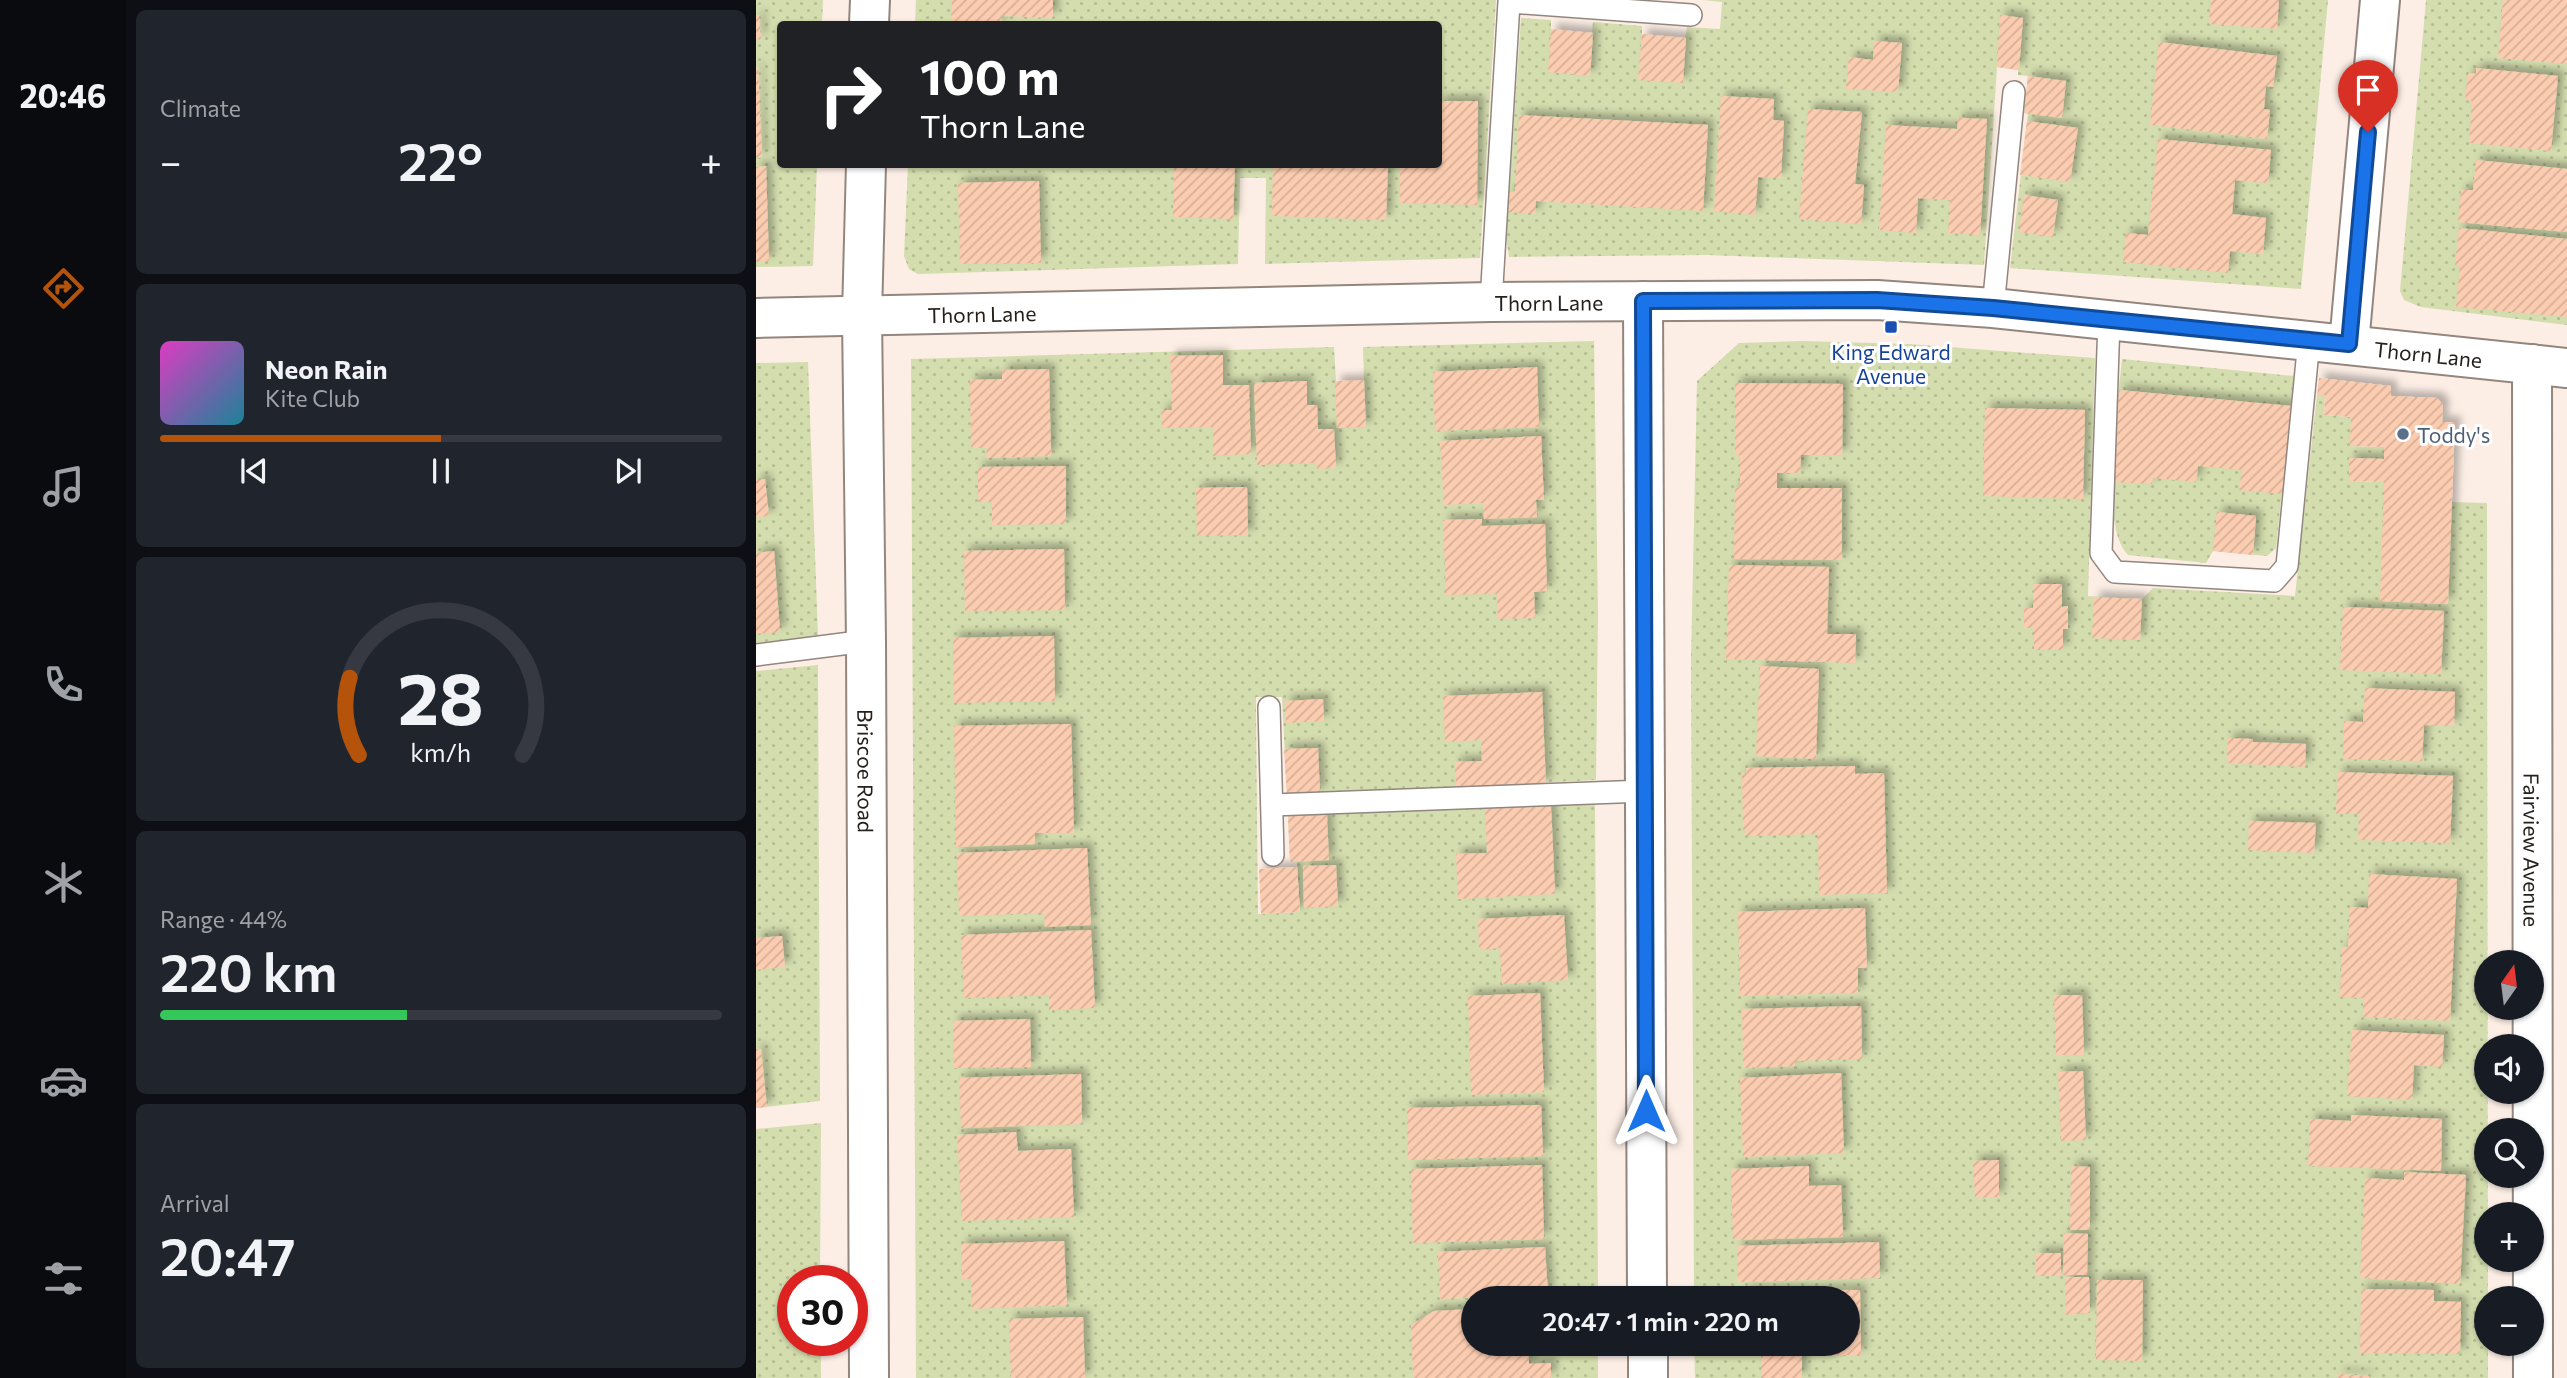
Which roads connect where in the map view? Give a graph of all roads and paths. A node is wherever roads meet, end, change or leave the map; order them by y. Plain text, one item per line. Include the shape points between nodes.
1 (870, 0) edge
2 (2380, 0) edge
3 (1690, 15) dead end
4 (869, 21) edge
5 (2014, 92) dead end
6 (866, 168) edge
7 (1643, 301) junction
8 (1491, 302) junction
9 (1993, 308) junction
10 (862, 315) junction
11 (756, 318) edge
12 (2109, 320) junction
13 (2309, 340) junction
14 (2349, 344) junction
15 (2549, 366) edge
16 (866, 641) junction
17 (756, 655) edge
18 (1269, 707) dead end
19 (1645, 791) junction
20 (1272, 805) junction
21 (1273, 855) dead end
22 (1647, 1286) edge
23 (1648, 1356) edge
24 (869, 1378) edge
25 (1648, 1378) edge
26 (2533, 1378) edge

1 - 4 street
2 - 14 street
3 - 8 lane via 1509,2
5 - 9 lane
6 - 10 street, Briscoe Road
7 - 8 street, Thorn Lane
7 - 9 street, Thorn Lane via 1877,300
7 - 19 street
8 - 10 street, Thorn Lane
9 - 12 street, Thorn Lane
10 - 11 street, Thorn Lane
10 - 16 street, Briscoe Road
12 - 13 street, Thorn Lane
12 - 13 lane via 2101,553 2115,572 2274,581 2287,566
13 - 14 street, Thorn Lane
14 - 15 street, Thorn Lane
15 - 26 street, Fairview Avenue
16 - 17 lane
16 - 24 street, Briscoe Road
18 - 20 lane
19 - 20 lane
19 - 22 street
20 - 21 lane
23 - 25 street

